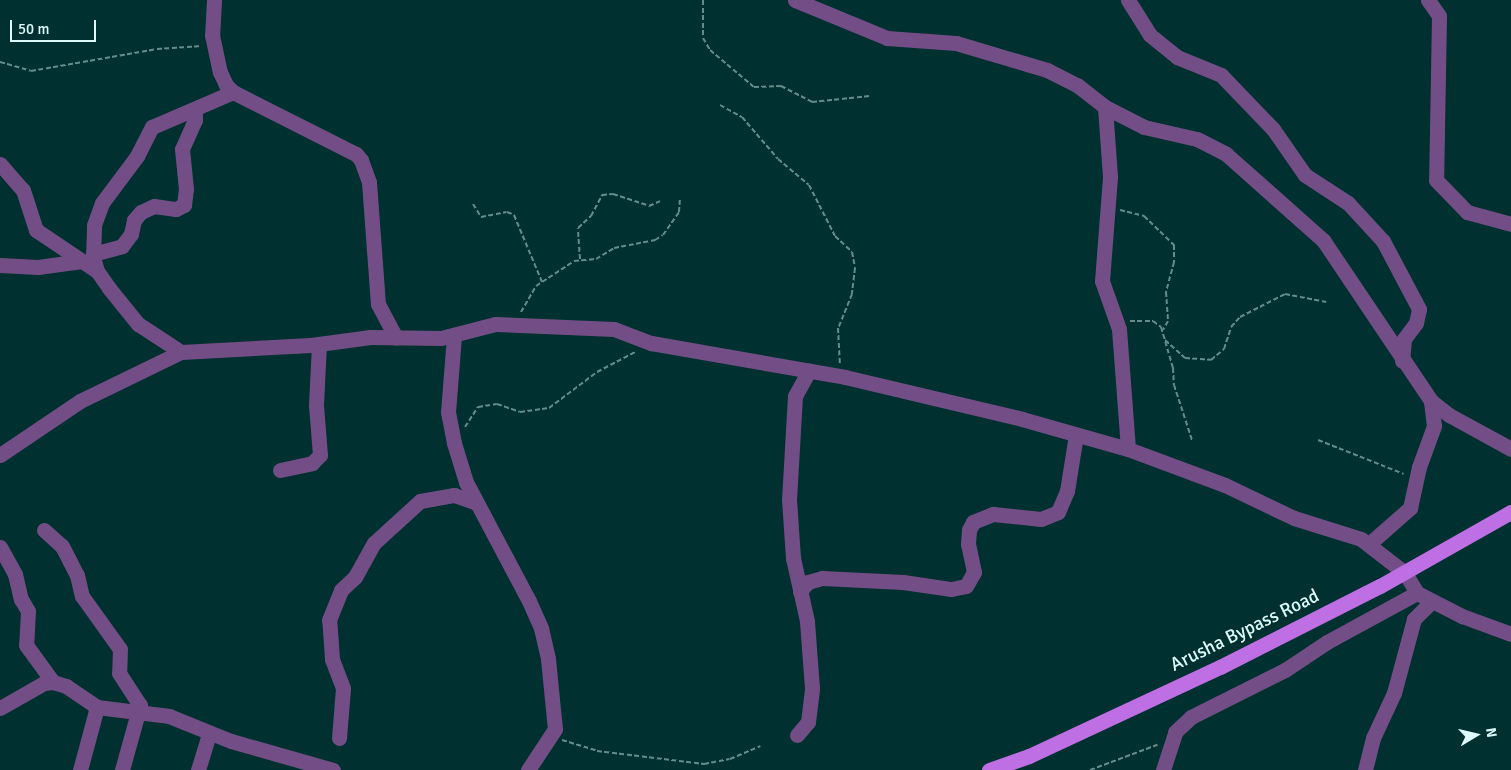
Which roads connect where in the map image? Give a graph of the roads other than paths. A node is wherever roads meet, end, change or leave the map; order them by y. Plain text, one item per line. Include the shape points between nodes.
1 (214, 0) edge
2 (795, 0) edge
3 (1128, 0) edge
4 (1428, 0) edge
5 (233, 92) junction
6 (1105, 106) junction
7 (195, 110) junction
8 (0, 164) edge
9 (1511, 224) edge
10 (88, 257) junction
11 (0, 265) edge
12 (454, 336) junction
13 (396, 338) junction
14 (319, 344) junction
15 (180, 352) junction
16 (1402, 361) junction
17 (809, 370) junction
18 (1431, 401) junction
19 (1076, 435) junction
20 (1511, 448) edge
21 (1128, 449) junction
22 (0, 455) edge
23 (280, 470) dead end
24 (477, 502) junction
25 (1511, 512) edge
26 (44, 530) dead end
27 (1369, 544) junction
28 (0, 547) edge
29 (1405, 573) junction
30 (800, 591) junction
31 (1417, 592) junction
32 (1432, 601) junction
33 (1511, 634) edge
34 (53, 682) junction
35 (98, 707) junction
36 (0, 708) edge
37 (140, 712) junction
38 (209, 734) junction
39 (797, 735) dead end
40 (339, 738) dead end
41 (80, 770) edge
42 (122, 770) edge
43 (198, 770) edge
44 (333, 770) edge
45 (528, 770) edge
46 (989, 770) edge
47 (1163, 770) edge
48 (1365, 770) edge

1 - 5 street via 214,47 220,72
2 - 6 street via 887,38 956,43 1040,68 1077,85
3 - 16 street via 1150,35 1178,57 1221,75 1273,129 1305,175 1348,203 1383,241 1420,309 1416,324 1404,339
4 - 9 street via 1439,16 1436,180 1467,212
5 - 7 street
5 - 13 street via 340,145 361,160 369,182 378,304
6 - 16 street via 1144,127 1197,139 1226,154 1323,240
6 - 21 street via 1110,171 1102,281 1116,313
7 - 10 street via 165,119 145,135 137,156 102,203
7 - 10 street via 195,120 182,149 186,189 184,205 176,209 154,206 141,212 122,246
8 - 10 street via 23,190 36,230
10 - 11 street via 38,267
10 - 15 street via 138,324
12 - 13 street
12 - 17 street via 481,326 508,324 614,329 652,344
12 - 24 street via 448,412 466,482
13 - 14 street via 370,337
14 - 15 street
14 - 23 street via 316,405 320,455 312,463
15 - 22 street via 80,401
16 - 18 street
17 - 19 street
17 - 30 street via 796,396 788,500 793,558
18 - 20 street via 1449,415
18 - 27 street via 1434,426 1416,478 1410,508
19 - 21 street
19 - 30 street via 1067,491 1058,512 1041,519 993,514 973,522 968,530 968,544 974,572 966,586 951,589 902,582 822,578 808,582
21 - 27 street via 1225,485 1294,518
24 - 40 street via 454,495 420,501 374,543 355,577 341,590 329,620 332,659 343,688
24 - 45 street via 541,628 552,697 554,735 542,746
25 - 29 main road, Arusha Bypass Road
26 - 37 street via 62,546 77,575 82,596 120,649 119,673 140,705
27 - 29 street
28 - 34 street via 15,574 20,599 28,611 26,645
29 - 31 street
29 - 46 main road, Arusha Bypass Road via 1220,667 1029,756
30 - 39 street via 807,621 812,696 808,722
31 - 32 street
31 - 47 street via 1327,642 1285,670 1191,717 1175,732
32 - 33 street
32 - 48 street via 1414,619 1394,693 1373,738
34 - 35 street via 66,686
34 - 36 street via 44,683
35 - 37 street
35 - 41 street
37 - 38 street via 169,716
37 - 42 street
38 - 43 street
38 - 44 street

